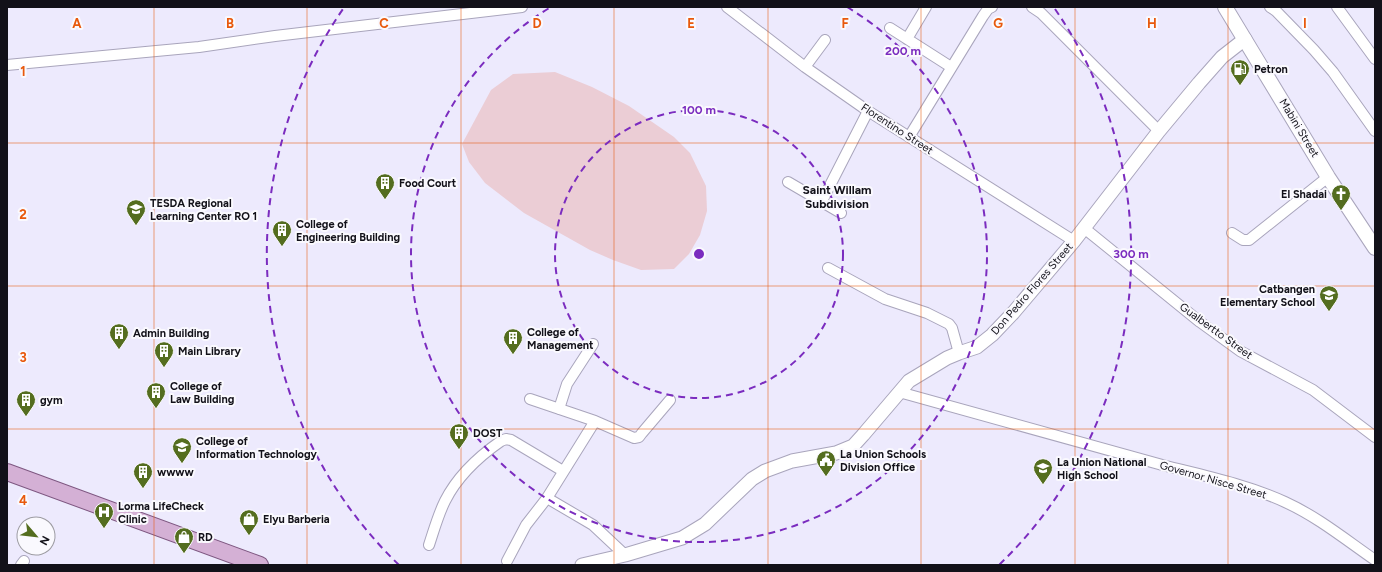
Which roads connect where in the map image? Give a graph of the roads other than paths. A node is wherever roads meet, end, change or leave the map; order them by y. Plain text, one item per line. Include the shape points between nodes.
1 (522, 7) edge
2 (728, 7) edge
3 (926, 7) edge
4 (992, 7) edge
5 (1032, 7) edge
6 (1225, 7) edge
7 (1337, 7) edge
8 (1276, 8) edge
9 (890, 28) dead end
10 (907, 39) junction
11 (1245, 39) junction
12 (825, 40) dead end
13 (1375, 59) edge
14 (7, 65) edge
15 (805, 67) junction
16 (950, 67) junction
17 (868, 111) junction
18 (1159, 131) junction
19 (1375, 131) edge
20 (909, 137) junction
21 (1328, 177) junction
22 (788, 182) dead end
23 (822, 202) junction
24 (842, 213) dead end
25 (1084, 228) junction
26 (1232, 233) dead end
27 (1074, 242) junction
28 (1375, 248) edge
29 (828, 268) dead end
30 (593, 344) dead end
31 (959, 352) junction
32 (899, 392) junction
33 (530, 399) dead end
34 (670, 400) dead end
35 (559, 409) junction
36 (595, 420) junction
37 (1375, 437) edge
38 (563, 471) junction
39 (7, 472) edge
40 (547, 498) junction
41 (429, 545) dead end
42 (625, 554) junction
43 (1375, 560) edge
44 (507, 561) dead end
45 (260, 565) edge
46 (582, 565) edge

1 - 14 street via 199,47
2 - 15 street, Florentino Street
3 - 10 street
4 - 16 street via 983,16
5 - 18 street
6 - 11 main road, Mabini Street
7 - 13 street
8 - 19 street via 1333,72
9 - 10 street
10 - 16 street
11 - 18 street, Don Pedro Flores Street via 1222,57
11 - 21 main road, Mabini Street
12 - 15 street
15 - 17 street, Florentino Street
16 - 20 street
17 - 20 street, Florentino Street
17 - 23 street
18 - 25 street, Don Pedro Flores Street
20 - 27 street, Florentino Street
21 - 26 street via 1249,240 1243,240
21 - 28 main road, Mabini Street
22 - 23 street
23 - 24 street
25 - 27 street, Don Pedro Flores Street
25 - 37 street, Gualbertto Street via 1240,351 1313,390
27 - 31 street, Don Pedro Flores Street via 992,335 977,347
29 - 31 street via 885,299 927,313 949,324
30 - 35 street via 568,384
31 - 32 street, Don Pedro Flores Street via 925,370
32 - 42 street, Don Pedro Flores Street via 853,446 836,453 792,461 765,471 752,479 705,524 682,538
32 - 43 street, Governor Nisce Street via 1252,490 1285,502 1316,519
33 - 35 street
34 - 36 street via 636,438
35 - 36 street
36 - 38 street
38 - 40 street
38 - 41 street via 511,440 501,441 470,466 449,493
39 - 45 main road
40 - 42 street via 593,524
40 - 44 street via 526,525
42 - 46 street, Don Pedro Flores Street

